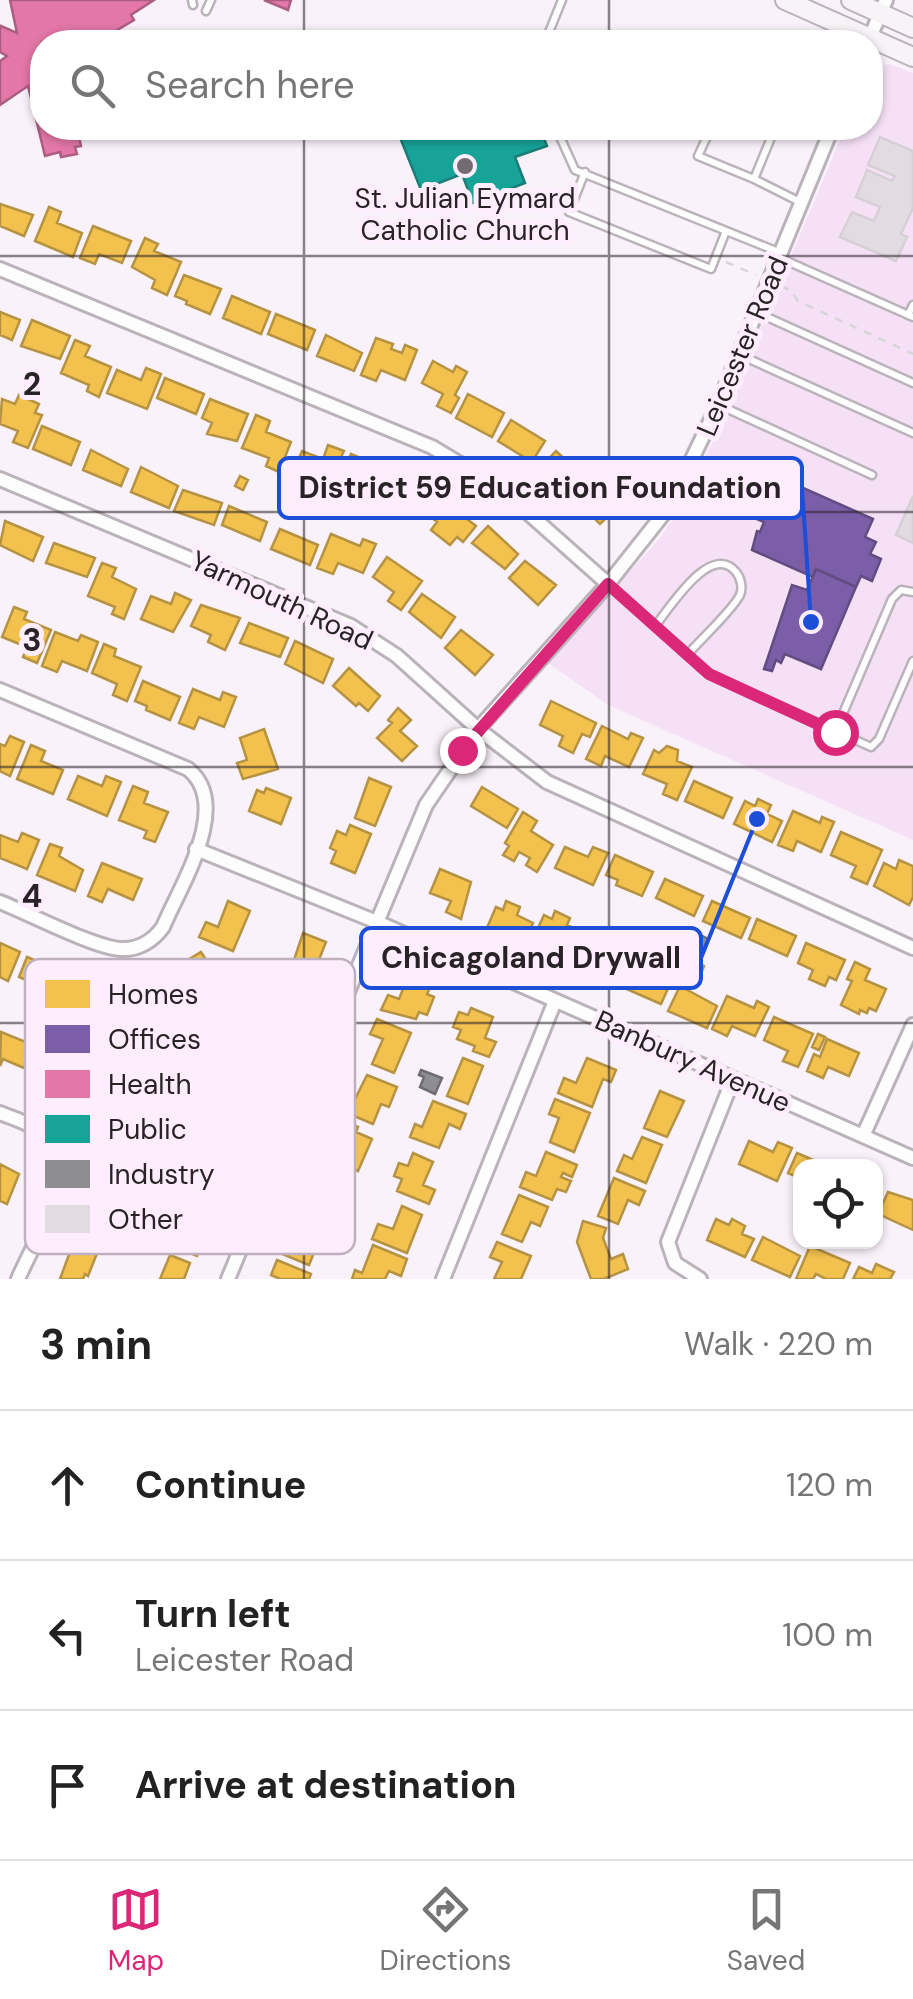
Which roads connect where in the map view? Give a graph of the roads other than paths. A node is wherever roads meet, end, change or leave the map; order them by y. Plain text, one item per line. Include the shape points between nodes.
1 (211, 0) edge
2 (562, 0) edge
3 (786, 0) edge
4 (851, 0) edge
5 (883, 7) edge
6 (206, 11) dead end
7 (913, 28) edge
8 (550, 30) edge
9 (848, 30) edge
10 (883, 46) edge
11 (913, 58) edge
12 (562, 140) edge
13 (705, 140) edge
14 (770, 140) edge
15 (827, 140) edge
16 (585, 172) junction
17 (754, 179) junction
18 (801, 202) junction
19 (726, 231) junction
20 (780, 255) junction
21 (0, 268) edge
22 (913, 305) edge
23 (756, 312) junction
24 (911, 316) edge
25 (738, 354) junction
26 (913, 382) edge
27 (718, 405) junction
28 (913, 433) edge
29 (872, 475) dead end
30 (0, 478) edge
31 (608, 584) junction
32 (913, 592) edge
33 (655, 626) junction
34 (686, 656) junction
35 (913, 662) edge
36 (0, 690) edge
37 (478, 728) junction
38 (835, 732) junction
39 (196, 849) junction
40 (0, 902) edge
41 (376, 922) junction
42 (913, 948) edge
43 (355, 973) edge
44 (555, 1000) junction
45 (913, 1024) edge
46 (733, 1079) junction
47 (0, 1113) edge
48 (25, 1125) edge
49 (864, 1136) junction
50 (913, 1158) edge
51 (28, 1254) edge
52 (238, 1254) edge
53 (18, 1279) edge
54 (228, 1279) edge
55 (443, 1279) edge
56 (700, 1279) edge

1 - 6 lane
2 - 8 lane
3 - 9 main road
4 - 5 main road
5 - 7 main road
10 - 11 main road
12 - 16 lane via 576,170
13 - 17 lane via 698,156
14 - 17 lane
15 - 18 street, Leicester Road
16 - 19 lane
16 - 19 lane via 569,212 711,269
17 - 18 lane
18 - 20 street, Leicester Road
19 - 20 lane
20 - 23 street, Leicester Road
20 - 24 lane
21 - 31 street via 432,447 514,499
22 - 24 lane
23 - 25 street, Leicester Road
23 - 26 lane
25 - 27 street, Leicester Road
25 - 28 lane
27 - 29 lane
27 - 31 street, Leicester Road via 669,506
30 - 37 street, Yarmouth Road via 351,626 397,656
31 - 33 lane
31 - 37 street, Leicester Road
32 - 38 lane via 901,590 892,599
33 - 34 lane
33 - 34 lane via 704,568 720,564 735,571 740,595
34 - 38 lane via 721,682
35 - 38 lane via 872,747
36 - 39 street via 197,776 208,812
37 - 41 street, Leicester Road via 426,805
37 - 42 street, Yarmouth Road via 558,788
39 - 40 street via 162,927 137,947 107,946
39 - 41 street, Banbury Avenue
41 - 43 street, Leicester Road
41 - 44 street, Banbury Avenue
44 - 46 street, Banbury Avenue
44 - 55 street
45 - 49 street
46 - 49 street, Banbury Avenue
46 - 56 street via 668,1242 674,1264
47 - 48 street
49 - 50 street, Banbury Avenue
51 - 53 street
52 - 54 street, Leicester Road

